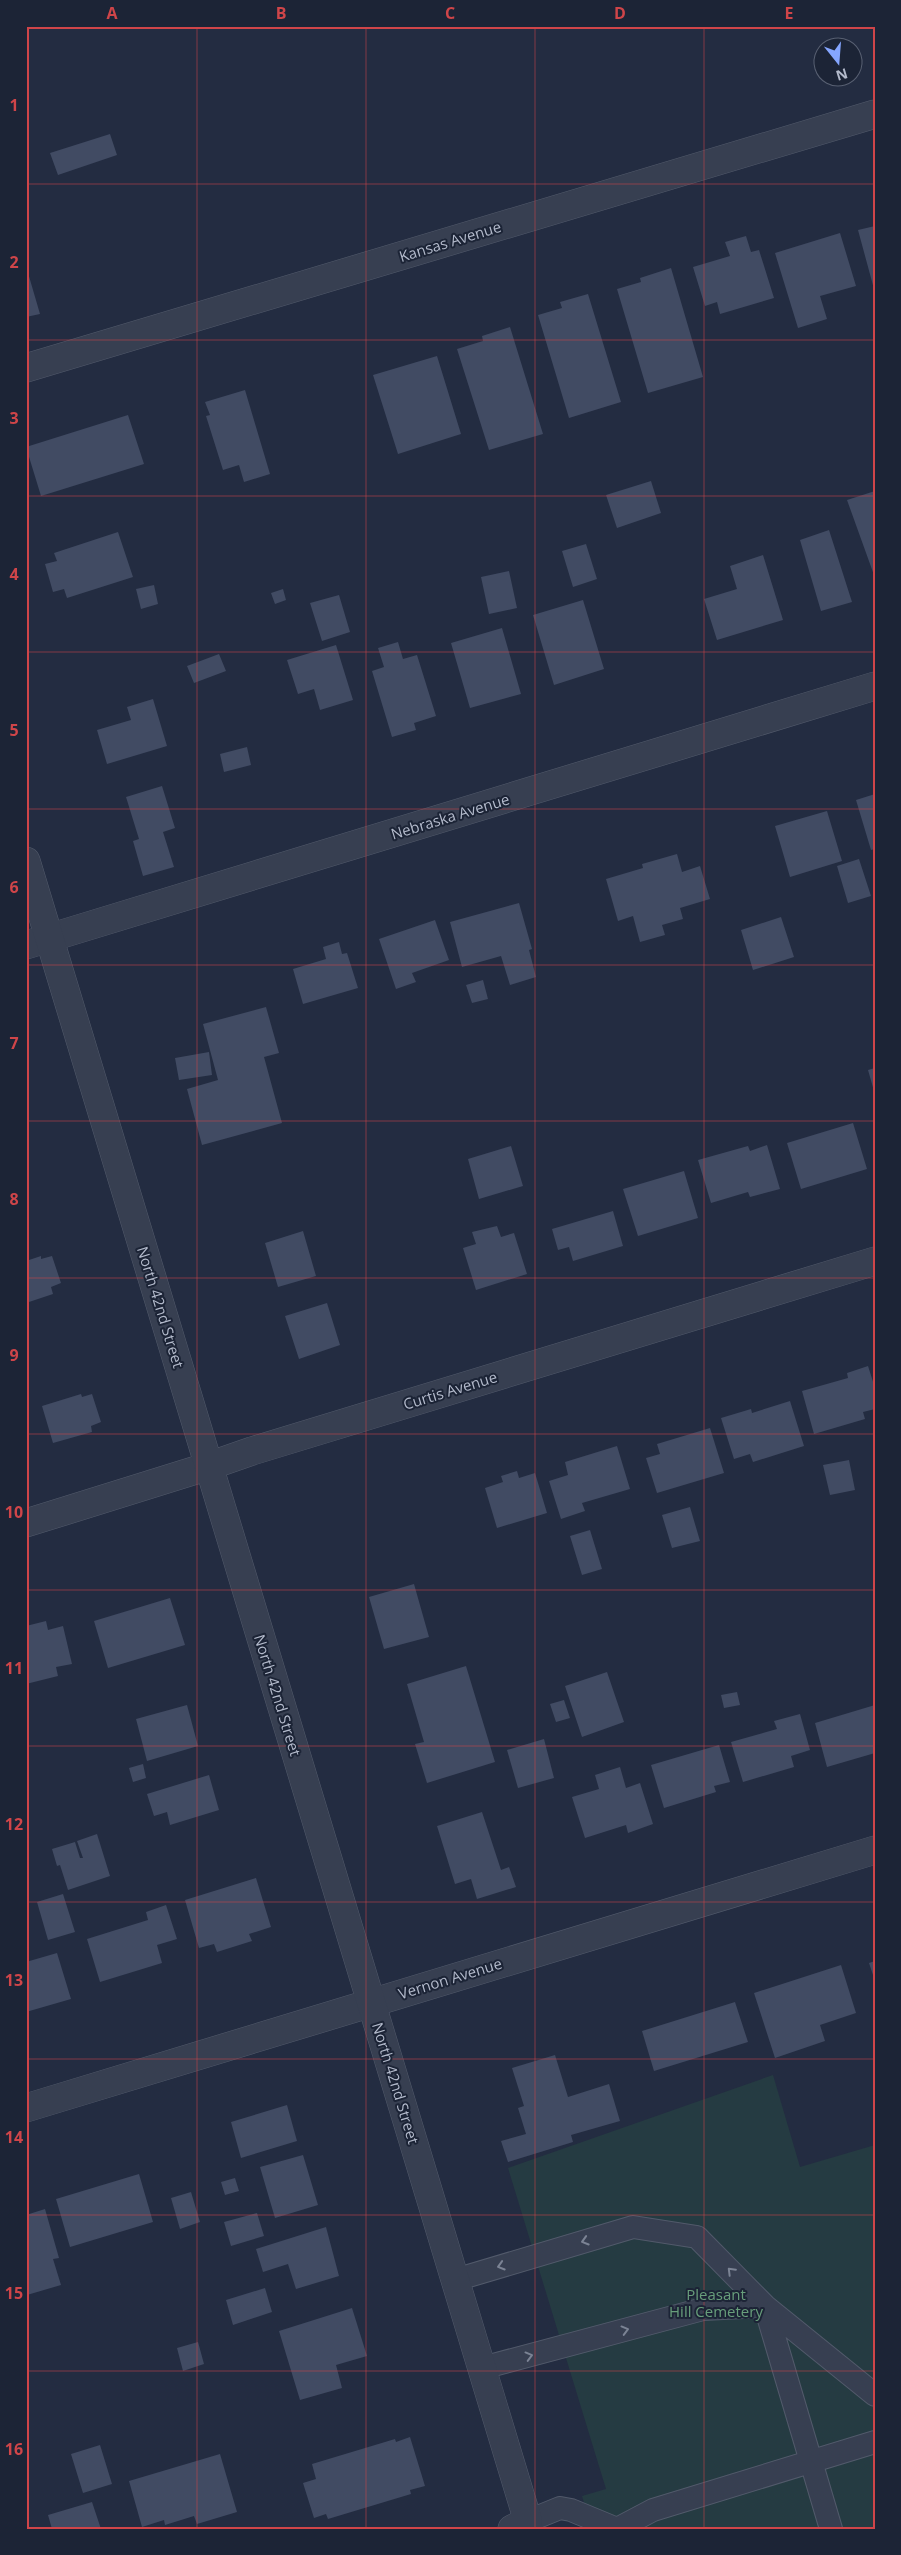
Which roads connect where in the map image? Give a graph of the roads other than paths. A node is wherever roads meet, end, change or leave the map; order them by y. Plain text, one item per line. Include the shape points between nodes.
1 (875, 114) edge
2 (26, 368) edge
3 (875, 686) edge
4 (26, 861) edge
5 (38, 942) edge
6 (875, 1261) edge
7 (209, 1466) junction
8 (26, 1523) edge
9 (875, 1850) edge
10 (371, 2002) junction
11 (26, 2108) edge
12 (455, 2280) junction
13 (765, 2306) junction
14 (482, 2368) junction
15 (875, 2395) edge
16 (875, 2442) edge
17 (810, 2462) junction
18 (523, 2526) edge
19 (617, 2529) edge
20 (831, 2529) edge

1 - 2 street, Kansas Avenue
3 - 5 street, Nebraska Avenue
4 - 5 street, North 42nd Street
5 - 7 street, North 42nd Street
6 - 7 street, Curtis Avenue
7 - 8 street, Curtis Avenue
7 - 10 street, North 42nd Street
9 - 10 street, Vernon Avenue
10 - 11 street, Vernon Avenue
10 - 12 street, North 42nd Street
13 -> 12 lane via 697,2237 633,2227
12 - 14 street, North 42nd Street
14 -> 13 lane via 703,2309
13 - 15 lane
13 - 17 lane
14 - 18 street, North 42nd Street
16 - 17 lane
17 - 19 lane via 653,2510
17 - 20 lane
18 - 19 lane via 560,2508

